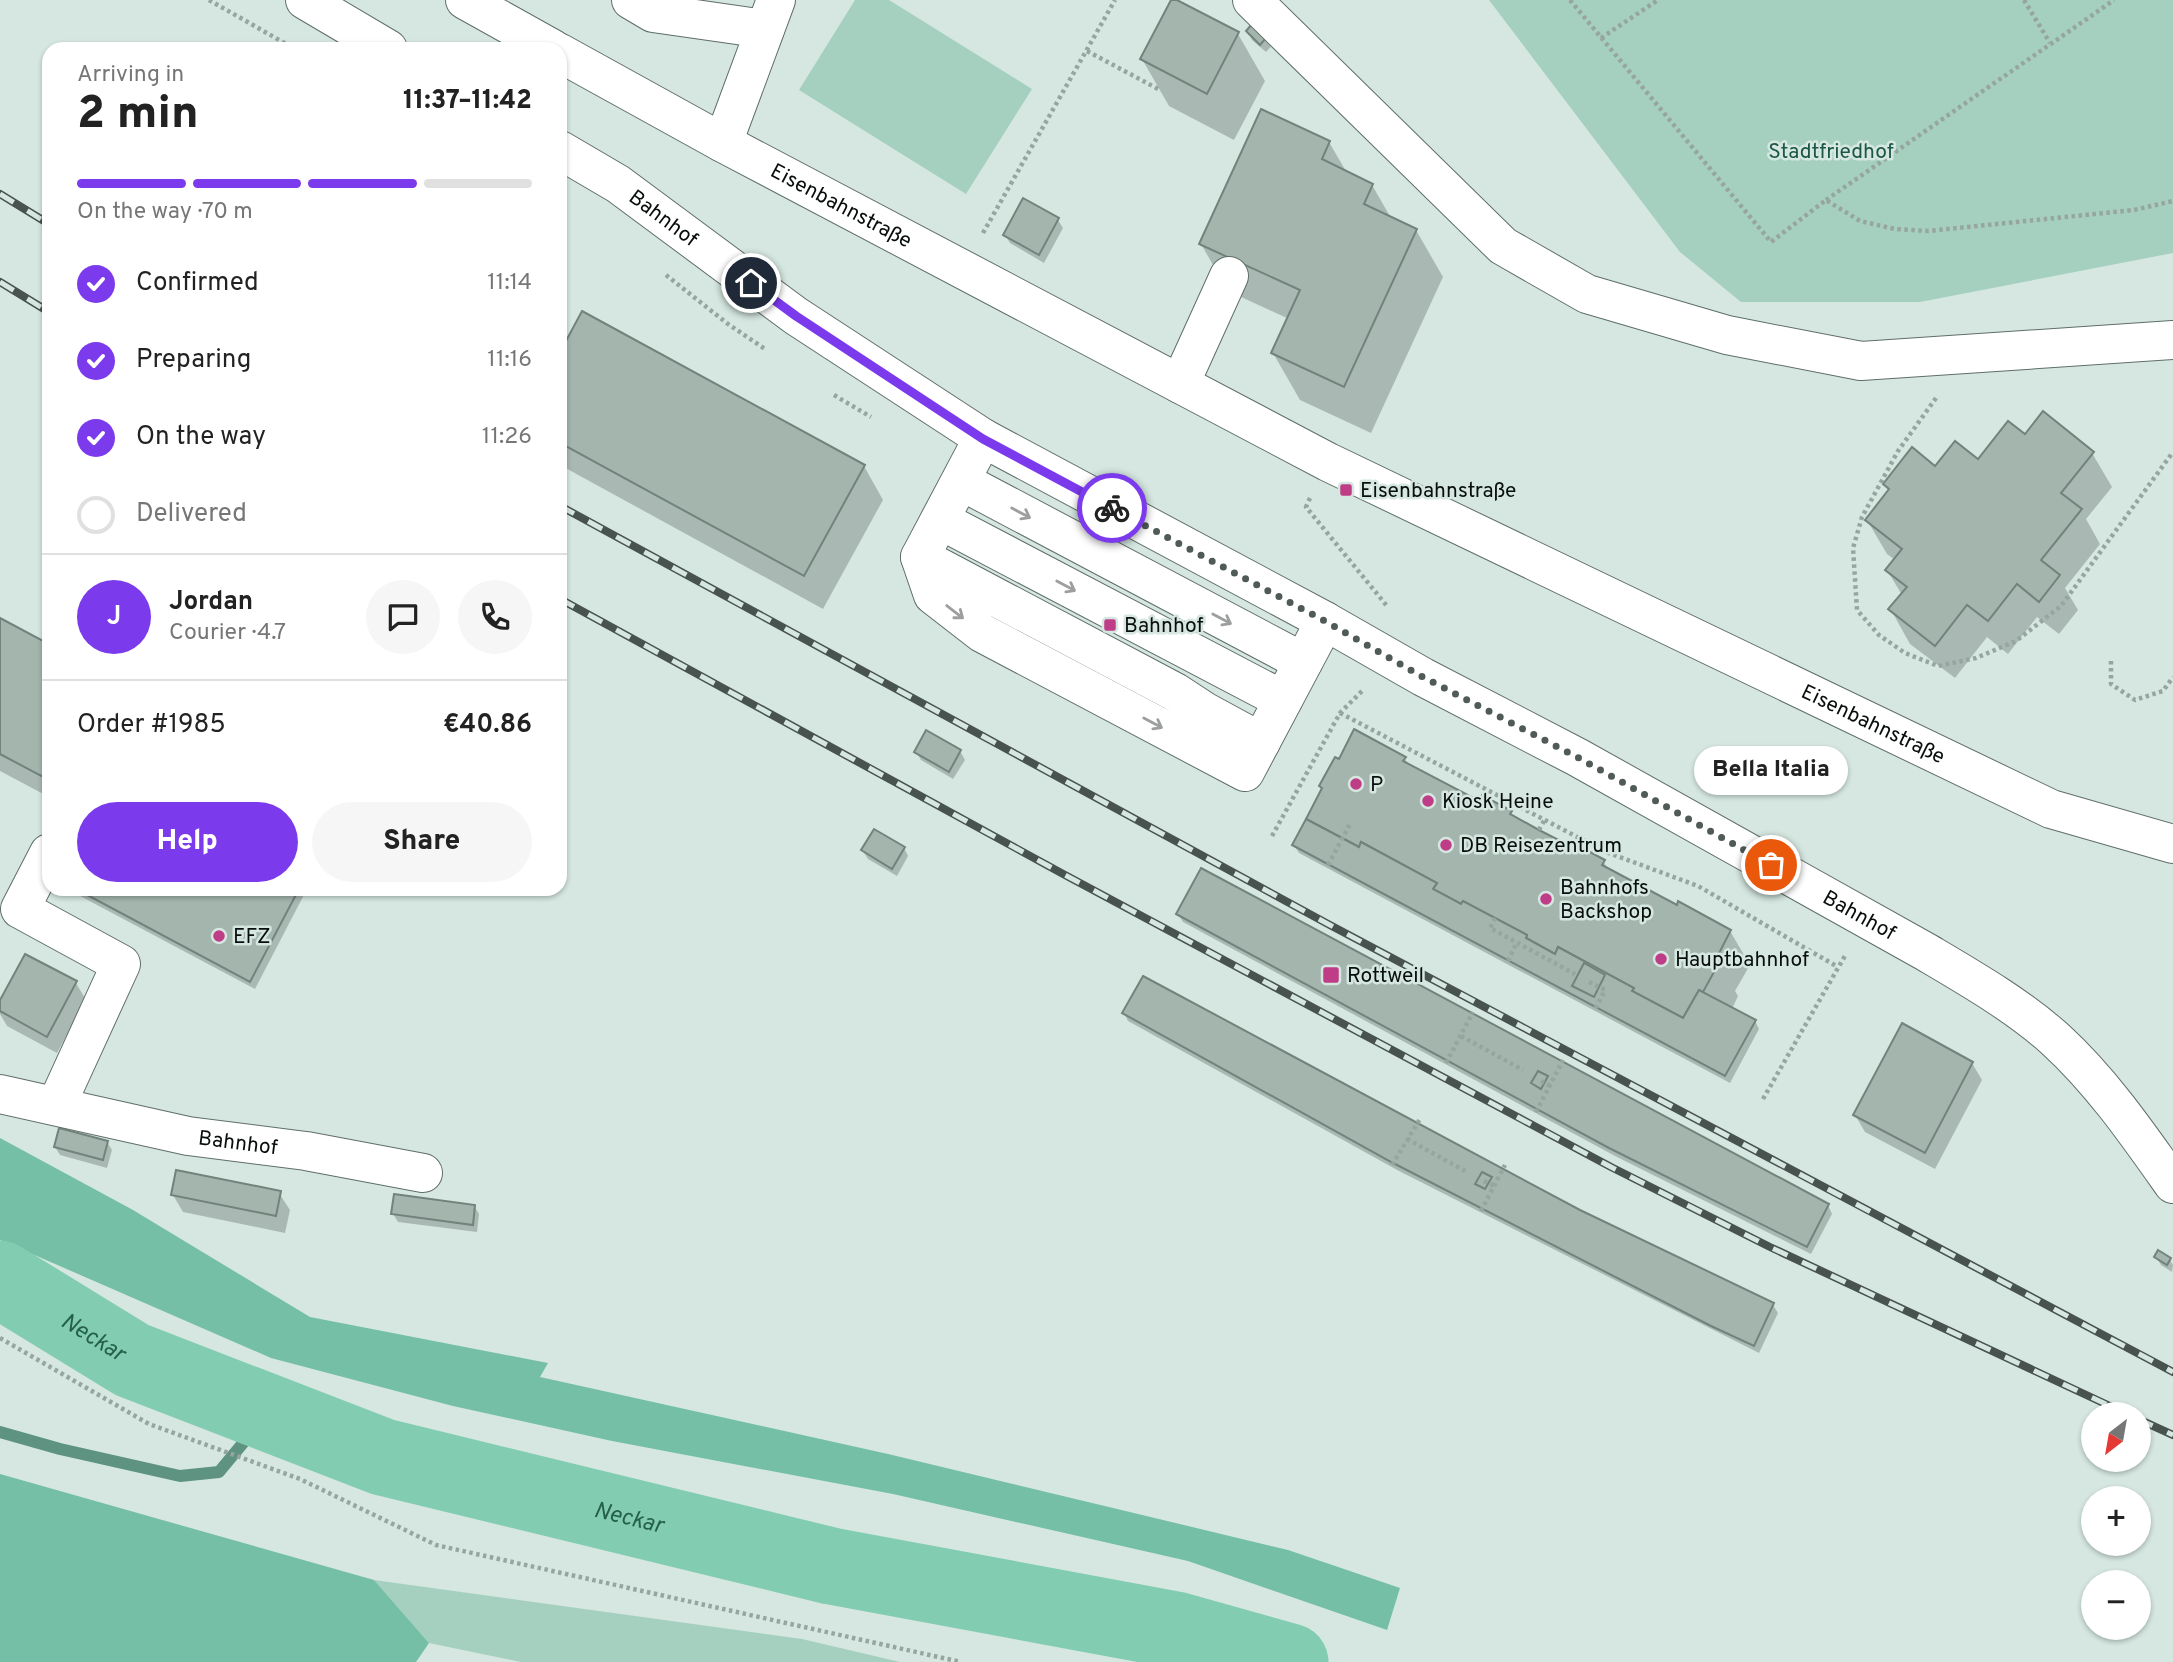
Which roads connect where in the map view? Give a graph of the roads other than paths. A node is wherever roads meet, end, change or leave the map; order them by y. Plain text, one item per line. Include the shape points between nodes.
1 (305, 0) edge
2 (464, 0) edge
3 (631, 0) edge
4 (1252, 0) edge
5 (771, 15) edge
6 (376, 42) edge
7 (540, 42) edge
8 (567, 57) edge
9 (723, 143) junction
10 (567, 154) edge
11 (1229, 276) dead end
12 (2173, 340) edge
13 (1180, 384) junction
14 (983, 439) junction
15 (961, 481) junction
16 (940, 520) junction
17 (1325, 621) junction
18 (1303, 662) junction
19 (1283, 700) junction
20 (2173, 844) edge
21 (42, 867) edge
22 (0, 1094) edge
23 (56, 1107) junction
24 (423, 1173) dead end
25 (2173, 1184) edge

1 - 6 street
2 - 7 street
3 - 5 street via 653,13
4 - 12 street via 1503,246 1587,293 1727,335 1861,360
5 - 9 street
8 - 9 street, Eisenbahnstraße
9 - 13 street, Eisenbahnstraße
10 - 14 street, Bahnhof via 618,184 796,316
11 - 13 street
13 - 20 street, Eisenbahnstraße via 1328,462 2051,809
14 - 15 street
14 - 17 street, Bahnhof
15 - 16 street
15 -> 18 street
16 -> 19 street
16 -> 19 street via 920,557 1261,742
17 - 18 street
17 - 25 street, Bahnhof via 1975,981 2053,1038 2088,1072
18 - 19 street
21 - 23 street via 20,909 121,964
22 - 23 street, Bahnhof
23 - 24 street, Bahnhof via 188,1136 306,1151

